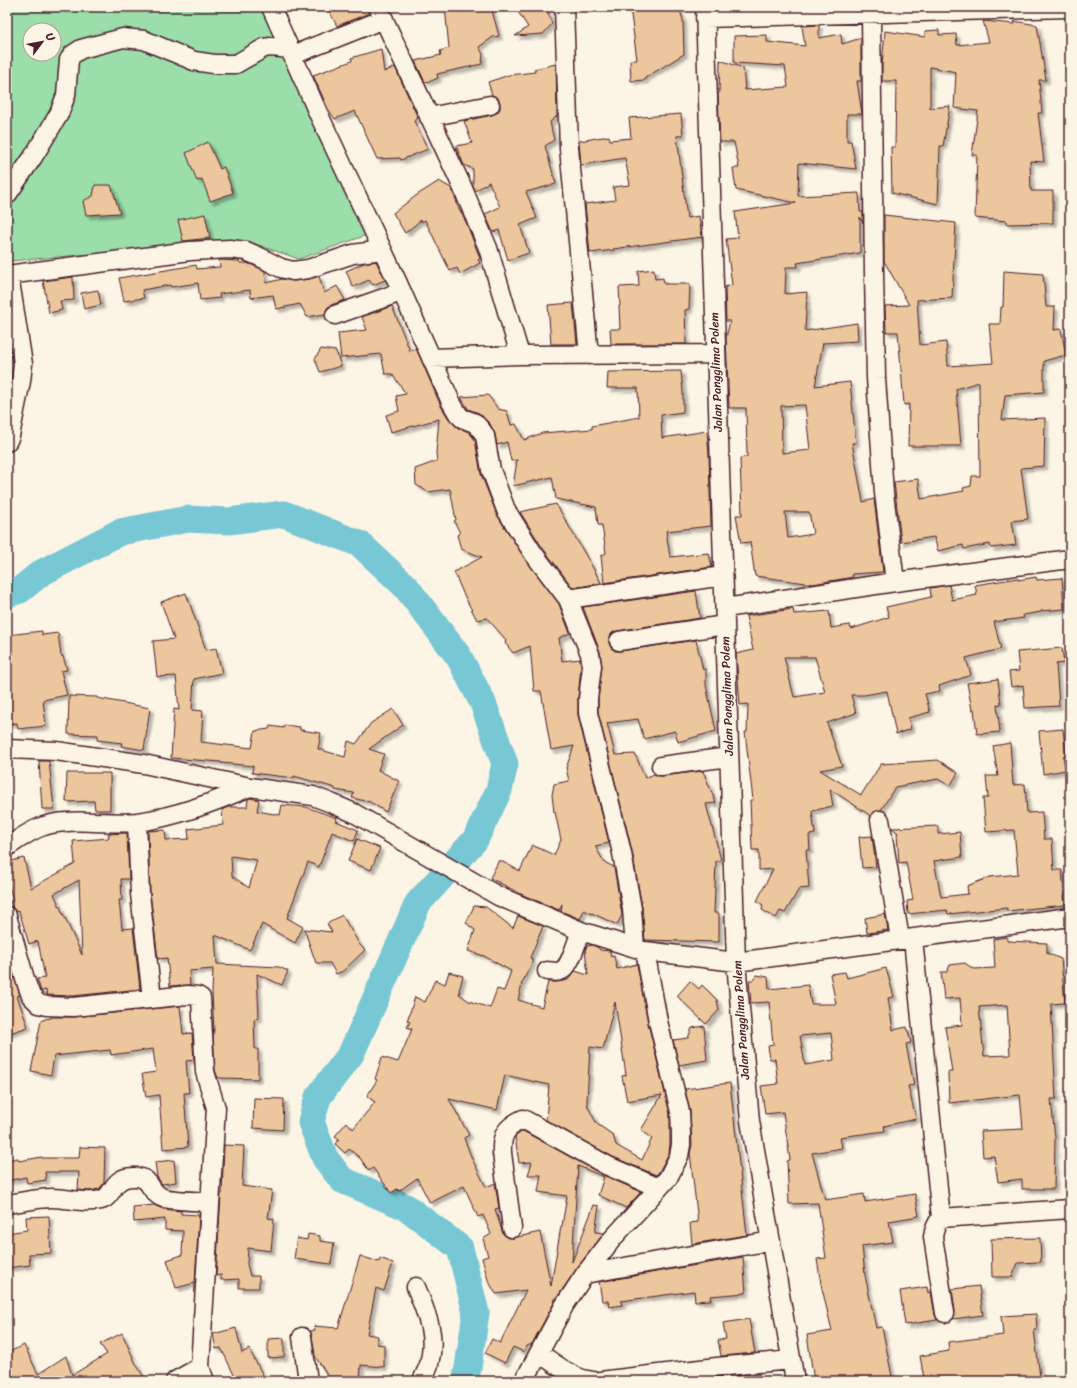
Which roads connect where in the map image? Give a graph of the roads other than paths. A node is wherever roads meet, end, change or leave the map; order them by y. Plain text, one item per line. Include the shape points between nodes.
1 (271, 7) edge
2 (564, 7) edge
3 (1070, 8) edge
4 (705, 12) edge
5 (381, 13) edge
6 (871, 14) junction
7 (292, 52) junction
8 (490, 105) dead end
9 (429, 117) junction
10 (7, 195) edge
11 (382, 250) junction
12 (8, 275) edge
13 (401, 292) junction
14 (336, 315) dead end
15 (716, 354) junction
16 (520, 355) junction
17 (589, 355) junction
18 (431, 358) junction
19 (7, 442) edge
20 (1070, 559) edge
21 (723, 576) junction
22 (895, 582) junction
23 (568, 599) junction
24 (725, 616) junction
25 (619, 641) dead end
26 (7, 749) edge
27 (729, 757) junction
28 (661, 766) dead end
29 (250, 787) junction
30 (880, 820) dead end
31 (137, 822) junction
32 (7, 847) edge
33 (7, 916) edge
34 (1070, 917) edge
35 (581, 931) junction
36 (906, 939) junction
37 (640, 949) junction
38 (736, 962) junction
39 (547, 971) dead end
40 (152, 998) junction
41 (659, 1188) junction
42 (209, 1202) junction
43 (7, 1204) edge
44 (1070, 1209) edge
45 (941, 1218) junction
46 (512, 1228) dead end
47 (771, 1241) junction
48 (586, 1274) junction
49 (416, 1287) dead end
50 (945, 1313) dead end
51 (302, 1337) dead end
52 (540, 1353) junction
53 (791, 1360) junction
54 (203, 1374) edge
55 (718, 1374) edge
56 (175, 1381) edge
57 (308, 1381) edge
58 (422, 1381) edge
59 (524, 1381) edge
60 (593, 1381) edge
61 (600, 1381) edge
62 (795, 1381) edge

1 - 7 street
2 - 17 street via 569,148
3 - 6 street
4 - 6 street
4 - 15 street, Jalan Pangglima Polem
5 - 7 street
5 - 9 street
6 - 22 street via 876,378 884,492
7 - 10 street via 264,48 236,64 214,64 194,60 134,38 123,38 81,49 69,60 66,95 59,114
7 - 11 street
8 - 9 street
9 - 16 street via 488,248
11 - 12 street via 353,254 308,269 293,271 246,251 230,249 190,251
11 - 13 street
12 - 19 street via 23,364 19,394
13 - 14 street
13 - 18 street
15 - 17 street
15 - 21 street, Jalan Pangglima Polem
16 - 17 street
16 - 18 street
18 - 23 street via 455,410 462,418 478,426 485,436 491,470 506,510 533,553
20 - 22 street
21 - 23 street
21 - 24 street, Jalan Pangglima Polem
22 - 24 street
23 - 37 street via 590,654 592,666 588,713 622,853
24 - 25 street
24 - 27 street, Jalan Pangglima Polem
26 - 29 street via 83,754 144,764
27 - 28 street
27 - 38 street, Jalan Pangglima Polem
29 - 31 street via 189,810
29 - 35 street via 313,796 348,810 498,896
30 - 36 street
31 - 32 street via 43,826
31 - 40 street via 140,894
33 - 40 street via 31,996 39,1004 73,1006
34 - 36 street
35 - 37 street
35 - 39 street via 565,969 559,972
36 - 38 street
36 - 45 street
37 - 38 street
37 - 41 street via 680,1112 681,1145 677,1161
38 - 47 street, Jalan Pangglima Polem via 750,1121
40 - 42 street via 188,995 198,996 202,1001 204,1062 216,1108
41 - 46 street via 608,1166 523,1119 509,1128 502,1142
41 - 48 street via 613,1238
42 - 43 street via 162,1198 154,1192 147,1181 141,1177 133,1177 122,1179 106,1198 101,1200 83,1202 50,1198
42 - 54 street
44 - 45 street
45 - 50 street via 933,1237
47 - 48 street
47 - 53 street, Jalan Pangglima Polem
48 - 52 street via 564,1306
49 - 58 street via 429,1320 433,1339 429,1364
51 - 57 street
52 - 59 street
52 - 60 street via 575,1377
53 - 55 street
53 - 62 street, Jalan Pangglima Polem
54 - 56 street
55 - 61 street

